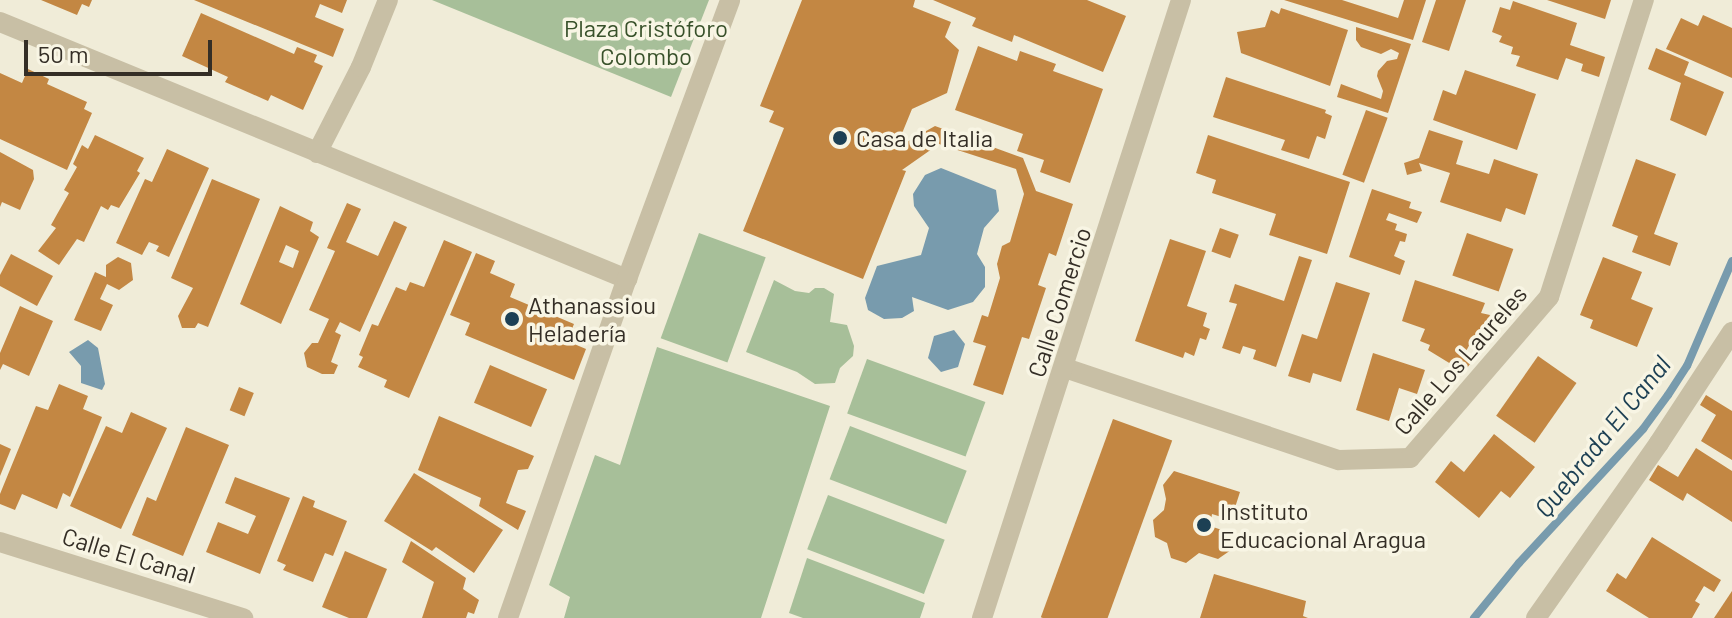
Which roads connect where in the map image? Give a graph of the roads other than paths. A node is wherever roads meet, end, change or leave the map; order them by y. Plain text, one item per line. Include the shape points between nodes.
1 (388, 0) edge
2 (730, 0) edge
3 (1181, 0) edge
4 (1644, 0) edge
5 (0, 22) edge
6 (317, 153) junction
7 (627, 279) junction
8 (1732, 332) edge
9 (1065, 368) junction
10 (0, 542) edge
11 (243, 618) edge
12 (508, 618) edge
13 (982, 618) edge
14 (1536, 618) edge

1 - 6 street
2 - 7 street
3 - 9 street, Calle Comercio
4 - 9 street, Calle Los Laureles via 1549,297 1410,458 1339,460
5 - 6 street
6 - 7 street
7 - 12 street
8 - 14 street
9 - 13 street, Calle Comercio
10 - 11 street, Calle El Canal

